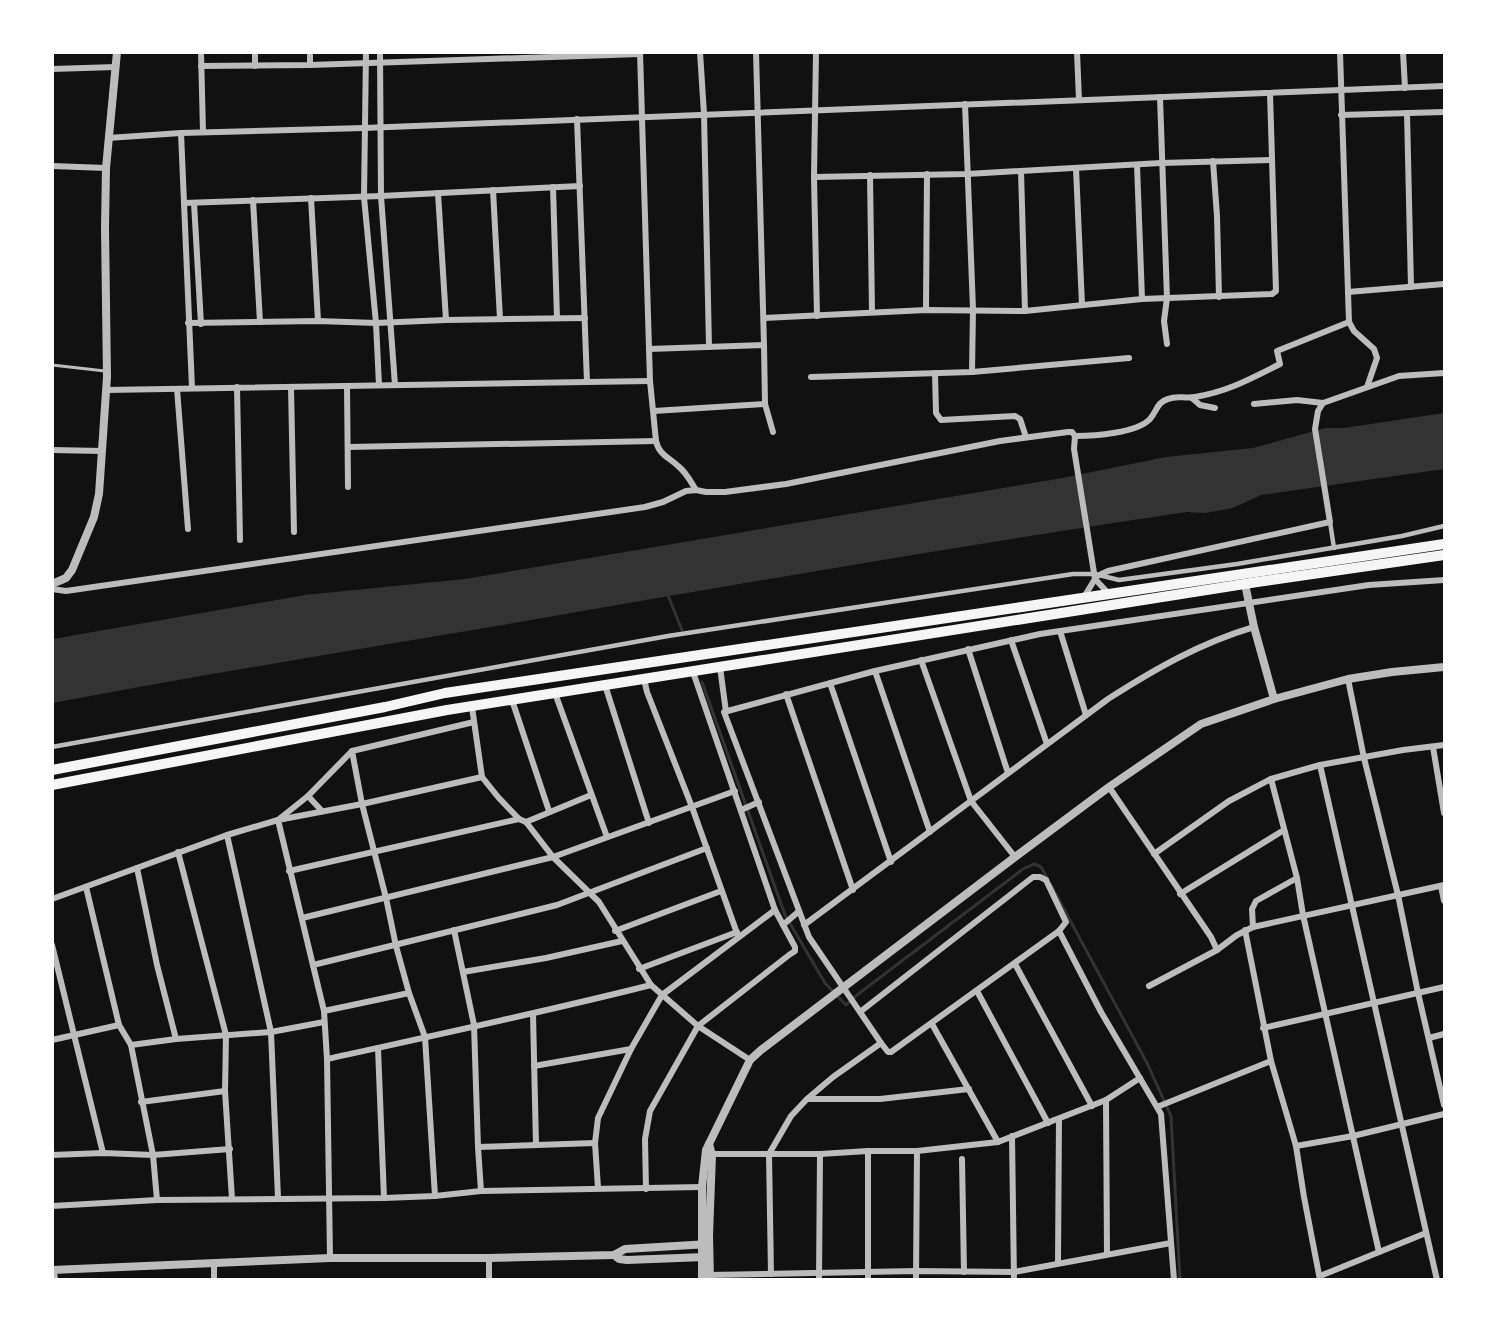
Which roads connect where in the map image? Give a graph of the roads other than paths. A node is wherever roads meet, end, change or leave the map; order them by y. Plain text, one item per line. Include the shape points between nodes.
1 (117, 52) edge
2 (201, 52) edge
3 (255, 52) edge
4 (310, 52) edge
5 (366, 52) edge
6 (380, 52) edge
7 (434, 52) edge
8 (700, 52) edge
9 (756, 52) edge
10 (816, 52) edge
11 (1077, 52) edge
12 (1340, 52) edge
13 (1403, 52) edge
14 (640, 53) edge
15 (580, 54) edge
16 (490, 55) edge
17 (545, 55) edge
18 (434, 60) junction
19 (366, 62) junction
20 (380, 62) junction
21 (310, 64) junction
22 (201, 66) junction
23 (255, 66) junction
24 (116, 68) junction
25 (52, 69) edge
26 (1444, 86) edge
27 (1405, 87) junction
28 (1341, 90) junction
29 (1270, 93) junction
30 (1160, 97) junction
31 (1079, 100) junction
32 (965, 104) junction
33 (815, 110) junction
34 (758, 112) junction
35 (1444, 112) edge
36 (1407, 113) junction
37 (704, 114) junction
38 (1341, 115) junction
39 (641, 117) junction
40 (577, 119) junction
41 (380, 127) junction
42 (364, 128) junction
43 (203, 132) junction
44 (181, 133) junction
45 (108, 138) junction
46 (1271, 160) junction
47 (1212, 161) junction
48 (1161, 163) junction
49 (1137, 165) junction
50 (52, 166) edge
51 (106, 168) junction
52 (1076, 168) junction
53 (1021, 171) junction
54 (927, 174) junction
55 (967, 174) junction
56 (870, 175) junction
57 (814, 177) junction
58 (580, 186) junction
59 (553, 187) junction
60 (493, 190) junction
61 (438, 193) junction
62 (381, 196) junction
63 (364, 197) junction
64 (311, 198) junction
65 (253, 200) junction
66 (184, 203) junction
67 (194, 203) junction
68 (1444, 284) edge
69 (1411, 287) junction
70 (1348, 292) junction
71 (1219, 297) junction
72 (1167, 298) junction
73 (1142, 299) junction
74 (1082, 305) junction
75 (973, 309) junction
76 (926, 310) junction
77 (1025, 311) junction
78 (872, 312) junction
79 (818, 316) junction
80 (556, 318) junction
81 (585, 318) junction
82 (764, 318) junction
83 (500, 319) junction
84 (446, 320) junction
85 (318, 321) junction
86 (260, 322) junction
87 (1349, 322) junction
88 (188, 323) junction
89 (376, 323) junction
90 (392, 323) junction
91 (201, 324) junction
92 (1167, 344) dead end
93 (765, 345) junction
94 (709, 347) junction
95 (649, 348) junction
96 (1129, 358) dead end
97 (52, 365) edge
98 (106, 372) junction
99 (972, 372) junction
100 (1444, 373) edge
101 (935, 374) junction
102 (811, 377) dead end
103 (587, 379) junction
104 (650, 381) junction
105 (379, 385) junction
106 (395, 385) junction
107 (347, 386) junction
108 (237, 387) junction
109 (291, 387) junction
110 (1367, 387) junction
111 (192, 388) junction
112 (177, 389) junction
113 (106, 390) junction
114 (1192, 398) junction
115 (1323, 403) junction
116 (765, 404) junction
117 (1254, 404) dead end
118 (1215, 408) dead end
119 (654, 411) junction
120 (773, 432) dead end
121 (1075, 436) junction
122 (1026, 437) junction
123 (656, 441) junction
124 (348, 447) junction
125 (52, 450) edge
126 (102, 451) junction
127 (348, 487) dead end
128 (696, 490) junction
129 (1330, 522) junction
130 (1444, 526) edge
131 (188, 528) dead end
132 (294, 532) dead end
133 (240, 540) dead end
134 (1444, 544) edge
135 (1334, 548) junction
136 (1444, 555) edge
137 (1096, 576) junction
138 (1444, 580) edge
139 (1245, 584) junction
140 (52, 586) edge
141 (1110, 594) junction
142 (1083, 598) junction
143 (1249, 602) junction
144 (1254, 627) junction
145 (1060, 631) junction
146 (1011, 640) junction
147 (968, 649) junction
148 (921, 660) junction
149 (720, 667) junction
150 (1444, 667) edge
151 (875, 670) junction
152 (693, 672) junction
153 (644, 679) junction
154 (1348, 679) junction
155 (830, 682) junction
156 (605, 686) junction
157 (468, 690) junction
158 (555, 693) junction
159 (786, 694) junction
160 (1274, 699) junction
161 (512, 700) junction
162 (472, 707) junction
163 (726, 712) junction
164 (1086, 715) junction
165 (474, 722) junction
166 (1047, 744) junction
167 (1444, 746) edge
168 (52, 747) edge
169 (1433, 747) junction
170 (352, 751) junction
171 (1364, 758) junction
172 (1320, 765) junction
173 (52, 770) edge
174 (1008, 773) junction
175 (482, 777) junction
176 (1271, 779) junction
177 (52, 785) edge
178 (1110, 787) junction
179 (735, 791) junction
180 (591, 795) junction
181 (308, 796) junction
182 (971, 801) junction
183 (758, 802) junction
184 (362, 804) junction
185 (692, 807) junction
186 (743, 809) junction
187 (321, 810) junction
188 (549, 812) junction
189 (291, 813) junction
190 (1444, 813) edge
191 (278, 820) junction
192 (522, 821) junction
193 (649, 823) junction
194 (1284, 830) junction
195 (930, 832) junction
196 (227, 835) junction
197 (607, 837) junction
198 (707, 848) junction
199 (373, 851) junction
200 (178, 852) junction
201 (1154, 854) junction
202 (553, 857) junction
203 (1015, 857) junction
204 (891, 862) junction
205 (137, 868) junction
206 (289, 871) junction
207 (1297, 878) junction
208 (1443, 886) edge
209 (86, 887) junction
210 (853, 890) junction
211 (721, 891) junction
212 (591, 893) junction
213 (1180, 894) junction
214 (1398, 895) junction
215 (386, 898) junction
216 (52, 899) edge
217 (1444, 901) edge
218 (1353, 904) junction
219 (775, 910) junction
220 (796, 914) junction
221 (1303, 915) junction
222 (302, 918) junction
223 (785, 923) junction
224 (804, 926) junction
225 (1253, 927) junction
226 (454, 930) junction
227 (1245, 930) junction
228 (615, 931) junction
229 (1059, 931) junction
230 (738, 934) junction
231 (622, 941) junction
232 (52, 945) edge
233 (396, 946) junction
234 (1217, 950) junction
235 (1015, 964) junction
236 (313, 965) junction
237 (639, 969) junction
238 (463, 972) junction
239 (651, 985) junction
240 (1149, 986) dead end
241 (1444, 987) edge
242 (838, 991) junction
243 (977, 992) junction
244 (409, 993) junction
245 (1418, 993) junction
246 (662, 995) junction
247 (1374, 1003) junction
248 (324, 1011) junction
249 (860, 1012) junction
250 (533, 1014) junction
251 (1325, 1014) junction
252 (324, 1022) junction
253 (932, 1024) junction
254 (119, 1025) junction
255 (474, 1025) junction
256 (698, 1026) junction
257 (1263, 1028) junction
258 (272, 1032) junction
259 (1444, 1034) edge
260 (74, 1035) junction
261 (226, 1035) junction
262 (425, 1037) junction
263 (1429, 1038) junction
264 (176, 1039) junction
265 (52, 1040) edge
266 (881, 1043) junction
267 (131, 1045) junction
268 (378, 1048) junction
269 (631, 1049) junction
270 (327, 1059) junction
271 (750, 1060) junction
272 (1271, 1061) junction
273 (534, 1066) junction
274 (1140, 1078) junction
275 (969, 1089) junction
276 (225, 1091) junction
277 (807, 1099) junction
278 (1106, 1100) junction
279 (141, 1102) junction
280 (1444, 1104) edge
281 (1092, 1106) junction
282 (1159, 1107) junction
283 (1444, 1114) edge
284 (1059, 1119) junction
285 (1048, 1123) junction
286 (1401, 1124) junction
287 (1012, 1136) junction
288 (1353, 1136) junction
289 (998, 1142) junction
290 (595, 1143) junction
291 (536, 1145) junction
292 (1296, 1146) junction
293 (478, 1147) junction
294 (230, 1149) junction
295 (868, 1150) junction
296 (917, 1151) junction
297 (53, 1152) edge
298 (103, 1153) junction
299 (709, 1154) junction
300 (770, 1154) junction
301 (820, 1154) junction
302 (153, 1155) junction
303 (962, 1159) dead end
304 (702, 1187) junction
305 (598, 1188) junction
306 (646, 1189) junction
307 (481, 1191) junction
308 (435, 1196) junction
309 (278, 1198) junction
310 (331, 1198) junction
311 (384, 1198) junction
312 (232, 1199) junction
313 (158, 1200) junction
314 (52, 1206) edge
315 (1426, 1233) junction
316 (1171, 1243) junction
317 (705, 1244) junction
318 (1379, 1252) junction
319 (1107, 1254) junction
320 (614, 1255) junction
321 (705, 1257) junction
322 (330, 1258) junction
323 (489, 1258) junction
324 (1058, 1263) junction
325 (213, 1264) junction
326 (53, 1270) edge
327 (916, 1271) junction
328 (964, 1272) junction
329 (771, 1274) junction
330 (819, 1276) edge
331 (868, 1276) edge
332 (1014, 1276) edge
333 (1320, 1277) edge
334 (707, 1278) edge
335 (55, 1280) edge
336 (214, 1280) edge
337 (489, 1280) edge
338 (916, 1280) edge
339 (1174, 1280) edge
340 (1437, 1280) edge

1 - 24 street
2 - 22 street
3 - 23 street
4 - 21 street
5 - 19 street
6 - 20 street
7 - 18 street
8 - 37 street
9 - 34 street
10 - 33 street
11 - 31 street
12 - 28 street
13 - 27 street
14 - 15 street
14 - 39 street
15 - 17 street
16 - 17 street
16 - 18 street
18 - 20 street
19 - 20 street
19 - 21 street
19 - 42 street
20 - 41 street
21 - 23 street
22 - 23 street
22 - 43 street
24 - 25 street
24 - 45 street
26 - 27 street
27 - 28 street
28 - 29 street
28 - 38 street
29 - 30 street
29 - 46 street
30 - 31 street
30 - 48 street
31 - 32 street
32 - 33 street
32 - 55 street
33 - 34 street
33 - 57 street
34 - 37 street
34 - 82 street
35 - 36 street
36 - 38 street
36 - 69 street
37 - 39 street
37 - 94 street
38 - 70 street
39 - 40 street
39 - 95 street
40 - 41 street
40 - 58 street
41 - 42 street
41 - 62 street
42 - 43 street
42 - 63 street
43 - 44 street
44 - 45 street
44 - 66 street
45 - 51 street
46 - 47 street
46 - 71 street via 1276,291 1270,295
47 - 48 street
47 - 71 street
48 - 49 street
48 - 72 street
49 - 52 street
49 - 73 street
50 - 51 street
51 - 98 street
52 - 53 street
52 - 74 street
53 - 55 street
53 - 77 street
54 - 55 street
54 - 56 street
54 - 76 street
55 - 75 street
56 - 57 street
56 - 78 street
57 - 79 street
58 - 59 street
58 - 81 street
59 - 60 street
59 - 80 street
60 - 61 street
60 - 83 street
61 - 62 street
61 - 84 street
62 - 63 street
62 - 90 street
63 - 64 street
63 - 89 street
64 - 65 street
64 - 85 street
65 - 67 street
65 - 86 street
66 - 67 street
66 - 88 street
67 - 91 street
68 - 69 street
69 - 70 street
70 - 87 street
71 - 72 street
72 - 73 street
72 - 92 street
73 - 74 street
74 - 77 street
75 - 76 street
75 - 77 street
75 - 99 street
76 - 78 street
78 - 79 street
79 - 82 street
80 - 81 street
80 - 83 street
81 - 103 street
82 - 93 street
83 - 84 street
84 - 90 street
85 - 86 street
85 - 89 street
86 - 91 street
87 - 110 street via 1374,349 1377,358
87 - 114 street via 1277,351 1280,364 1248,381
88 - 91 street
88 - 111 street
89 - 90 street
89 - 105 street
90 - 106 street
93 - 94 street
93 - 116 street
94 - 95 street
95 - 104 street
96 - 99 street
97 - 98 lane
98 - 113 street
99 - 101 street
100 - 110 street via 1399,376
101 - 102 street
101 - 122 street via 936,412 941,420 1015,416 1020,419
103 - 104 street
103 - 106 street
104 - 119 street
105 - 106 street
105 - 107 street
107 - 109 street
107 - 124 street
108 - 109 street
108 - 111 street
108 - 133 street
109 - 132 street
110 - 115 street
111 - 112 street
112 - 113 street
112 - 131 street
113 - 126 street
114 - 118 street via 1200,405
114 - 121 street via 1165,399 1142,424 1093,436
115 - 117 street via 1288,400
115 - 129 street via 1315,429
116 - 119 street
116 - 120 street
119 - 123 street
121 - 122 street via 1068,432
121 - 137 street
122 - 128 street via 786,484 725,492
123 - 124 street
123 - 128 street via 658,450 678,466
124 - 127 street
125 - 126 street
126 - 140 street via 94,517 72,570
128 - 140 street via 645,507 66,591
129 - 135 street
129 - 137 street via 1108,570
130 - 135 street
134 - 141 main road
135 - 137 street via 1119,580
136 - 139 main road
137 - 141 street
137 - 142 street
137 - 168 street via 1072,574 668,636
138 - 143 street via 1369,585
139 - 143 street
139 - 149 main road
141 - 142 main road
142 - 157 main road
143 - 144 street
143 - 145 street
144 - 160 street
144 - 164 street via 1220,637 1153,670
145 - 146 street
145 - 164 street
146 - 147 street
146 - 166 street
147 - 148 street
147 - 174 street
148 - 151 street
148 - 182 street
149 - 152 main road
149 - 163 street
150 - 154 street
151 - 155 street
151 - 195 street
152 - 153 main road
152 - 179 street
153 - 156 main road
153 - 185 street
154 - 160 street
154 - 171 street
155 - 159 street
155 - 204 street
156 - 158 main road
156 - 193 street
157 - 162 main road
157 - 173 main road
158 - 161 main road
158 - 180 street
159 - 163 street
159 - 210 street
160 - 178 street via 1201,724
161 - 162 main road
161 - 188 street
162 - 165 street
162 - 177 main road
163 - 183 street
164 - 166 street
165 - 170 street
165 - 175 street
166 - 174 street
167 - 169 street
169 - 171 street
169 - 190 street
170 - 181 street
170 - 184 street
171 - 172 street
171 - 214 street
172 - 176 street
172 - 218 street
174 - 182 street
175 - 184 street
175 - 192 street
176 - 194 street
176 - 201 street via 1229,801
178 - 201 street
178 - 203 street
179 - 185 street
179 - 186 street
180 - 188 street
180 - 197 street
181 - 187 street
181 - 189 street
182 - 195 street
182 - 203 street
183 - 186 street
183 - 220 street
184 - 187 street
184 - 199 street
185 - 193 street
185 - 198 street
186 - 219 street
187 - 189 street
188 - 192 street
189 - 191 street
191 - 196 street
191 - 206 street
192 - 199 street
192 - 202 street
193 - 197 street
194 - 207 street
194 - 213 street
195 - 204 street
196 - 200 street
196 - 258 street
197 - 202 street
198 - 211 street
198 - 212 street
199 - 206 street
199 - 215 street
200 - 205 street
200 - 261 street
201 - 213 street
202 - 212 street
202 - 215 street
203 - 242 street
204 - 210 street
205 - 209 street
205 - 264 street
206 - 222 street
207 - 221 street
207 - 225 street via 1256,901 1252,909
208 - 214 street
208 - 217 street
209 - 216 street
209 - 254 street
210 - 224 street
211 - 228 street
211 - 230 street
212 - 226 street
212 - 228 street
213 - 234 street
214 - 218 street
214 - 245 street
215 - 222 street
215 - 233 street
218 - 221 street
218 - 247 street
219 - 223 street
219 - 230 street
220 - 223 street
220 - 224 street
221 - 225 street
221 - 251 street
222 - 236 street
223 - 256 street via 795,951
224 - 242 street
225 - 227 street
226 - 233 street
226 - 238 street
227 - 234 street
227 - 257 street
228 - 231 street
229 - 235 street
229 - 249 street via 1066,922 1046,880 1033,877
229 - 274 street
230 - 237 street
230 - 246 street
231 - 237 street
231 - 238 street
232 - 260 street
233 - 236 street
233 - 244 street
234 - 240 street
235 - 243 street
235 - 281 street
236 - 248 street
237 - 239 street
238 - 255 street
239 - 246 street
239 - 250 street
241 - 245 street
242 - 249 street via 849,997
242 - 271 street
243 - 253 street
243 - 285 street
244 - 248 street
244 - 262 street
245 - 247 street
245 - 263 street
246 - 256 street
246 - 269 street
247 - 251 street
247 - 286 street
248 - 252 street
249 - 266 street
250 - 255 street
250 - 273 street
251 - 257 street
251 - 288 street
252 - 258 street
252 - 270 street
253 - 266 street via 891,1052
253 - 275 street
254 - 260 street
254 - 267 street
255 - 262 street
255 - 293 street
256 - 271 street
256 - 306 street via 650,1111 645,1139
257 - 272 street
258 - 261 street
258 - 309 street
259 - 263 street
260 - 265 street
260 - 298 street
261 - 264 street
261 - 276 street
262 - 268 street
262 - 308 street
263 - 280 street
264 - 267 street
266 - 277 street
267 - 279 street
268 - 270 street
268 - 311 street
269 - 273 street
269 - 290 street via 598,1118
270 - 310 street
271 - 299 street via 709,1144
272 - 282 street
272 - 292 street
273 - 291 street
274 - 278 street
274 - 282 street
275 - 277 street via 880,1099
275 - 289 street
276 - 279 street
276 - 294 street
277 - 300 street via 791,1116
278 - 281 street
278 - 319 street
279 - 302 street
281 - 284 street
282 - 316 street
283 - 286 street
284 - 285 street
284 - 324 street
285 - 287 street
286 - 288 street
286 - 315 street
287 - 289 street
287 - 332 street
288 - 292 street
288 - 318 street
289 - 296 street
290 - 291 street
290 - 305 street
291 - 293 street
292 - 333 street
293 - 307 street
294 - 302 street
294 - 312 street
295 - 296 street
295 - 301 street
295 - 331 street
296 - 327 street
297 - 298 street
298 - 302 street
299 - 300 street
299 - 304 street
299 - 317 street
300 - 301 street
300 - 329 street
301 - 330 street
302 - 313 street
303 - 328 street
304 - 306 street
304 - 317 street
305 - 306 street
305 - 307 street
307 - 308 street
308 - 311 street
309 - 310 street
309 - 312 street
310 - 311 street
310 - 322 street
312 - 313 street
313 - 314 street
315 - 318 street
315 - 340 street
316 - 319 street
316 - 339 street
317 - 320 street via 625,1249
317 - 321 street
318 - 333 street
319 - 324 street
320 - 321 street via 627,1260
320 - 323 street
321 - 334 street
322 - 323 street
322 - 325 street
323 - 337 street
324 - 332 street
325 - 326 street
325 - 336 street
326 - 335 street
327 - 328 street
327 - 331 street
327 - 338 street
328 - 332 street
329 - 330 street
329 - 334 street
330 - 331 street

